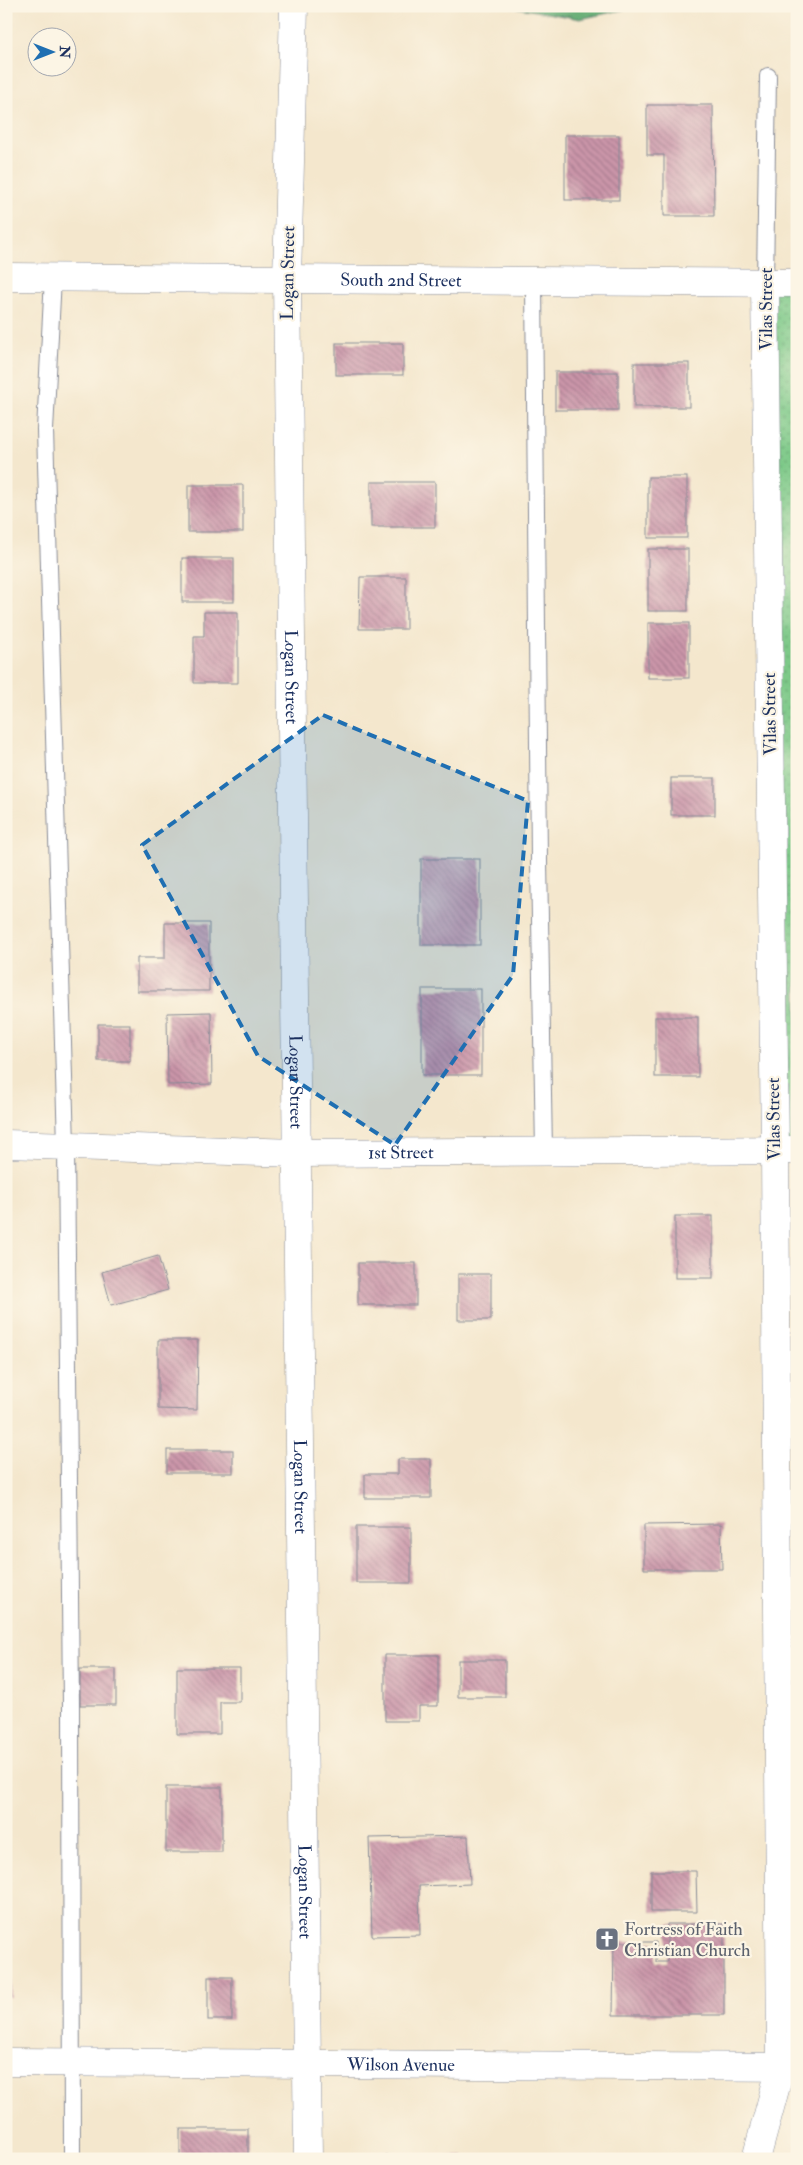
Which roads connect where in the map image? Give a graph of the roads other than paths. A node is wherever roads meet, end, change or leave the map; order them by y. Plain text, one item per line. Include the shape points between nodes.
1 (294, 6) edge
2 (768, 76) dead end
3 (6, 277) edge
4 (53, 278) junction
5 (287, 279) junction
6 (534, 281) junction
7 (765, 283) junction
8 (797, 283) edge
9 (6, 1144) edge
10 (66, 1145) junction
11 (786, 1150) edge
12 (544, 1151) junction
13 (296, 1153) junction
14 (6, 2062) edge
15 (72, 2062) junction
16 (308, 2064) junction
17 (789, 2067) edge
18 (72, 2159) edge
19 (308, 2159) edge
20 (756, 2159) edge

1 - 5 street, Logan Street
2 - 7 lane, Vilas Street
3 - 4 street, South 2nd Street
4 - 5 street, South 2nd Street
4 - 10 lane via 45,430
5 - 6 street, South 2nd Street
5 - 13 street, Logan Street
6 - 7 street, South 2nd Street
6 - 12 lane
7 - 8 street, South 2nd Street
7 - 11 street, Vilas Street
9 - 10 street, 1st Street
10 - 13 street, 1st Street
10 - 15 lane
11 - 12 street, 1st Street
11 - 17 street, Vilas Street
12 - 13 street, 1st Street
13 - 16 street, Logan Street
14 - 15 street, Wilson Avenue
15 - 16 street, Wilson Avenue
15 - 18 lane
16 - 17 street, Wilson Avenue
16 - 19 street, Logan Street
17 - 20 street, Vilas Street

